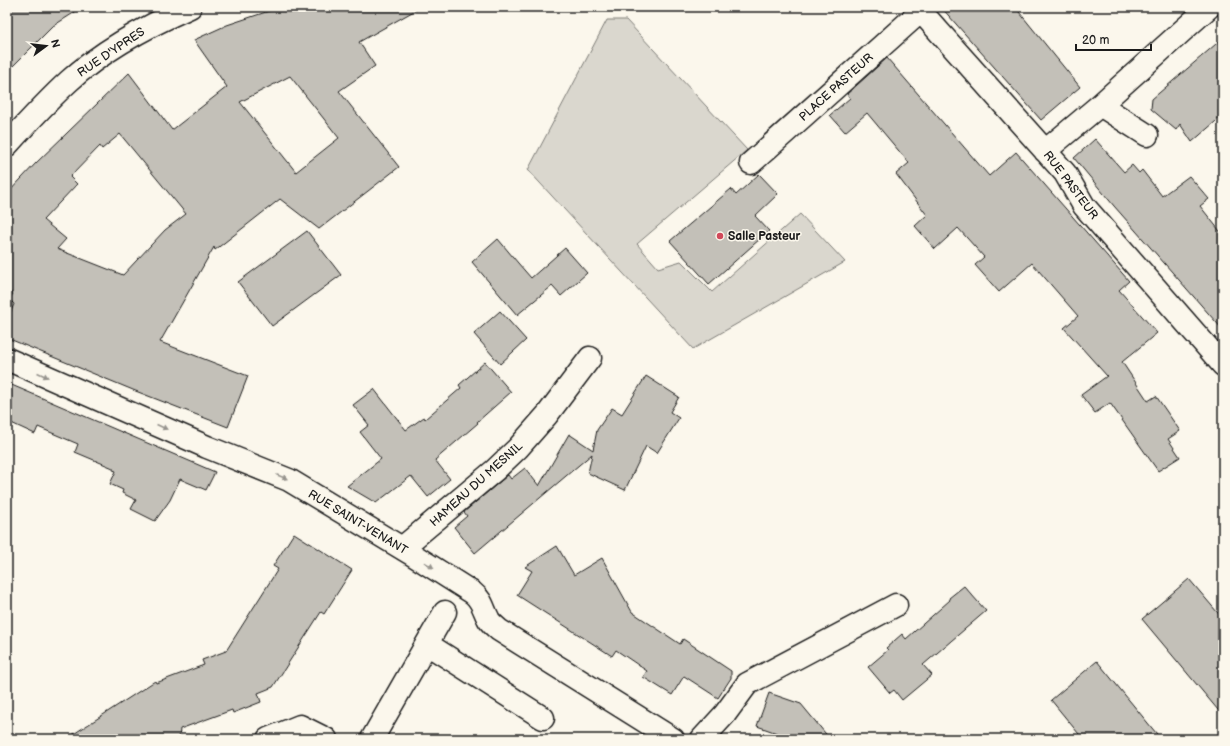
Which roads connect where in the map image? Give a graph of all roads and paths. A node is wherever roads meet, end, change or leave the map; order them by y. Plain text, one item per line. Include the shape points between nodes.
1 (190, 7) edge
2 (1209, 7) edge
3 (919, 9) edge
4 (1100, 105) junction
5 (1148, 135) dead end
6 (7, 145) edge
7 (1045, 151) junction
8 (751, 163) dead end
9 (590, 358) dead end
10 (7, 359) edge
11 (1223, 365) edge
12 (402, 548) junction
13 (896, 605) dead end
14 (445, 612) dead end
15 (427, 644) junction
16 (543, 718) dead end
17 (708, 733) edge
18 (268, 739) edge
19 (326, 739) edge
20 (372, 739) edge
21 (673, 739) edge

1 - 6 street, RUE D'YPRES via 137,33 94,61 69,81
2 - 4 street
3 - 7 street, RUE PASTEUR
3 - 8 street, PLACE PASTEUR
4 - 5 street
4 - 7 street
7 - 11 street, RUE PASTEUR via 1065,173 1084,206
9 - 12 street, HAMEAU DU MESNIL via 518,448
10 -> 12 street, RUE SAINT-VENANT via 289,480
12 -> 21 street, RUE SAINT-VENANT via 479,598 488,618 499,630
13 - 17 street via 747,684
14 - 15 street
15 - 16 street
15 - 20 street
18 - 19 street via 300,726

